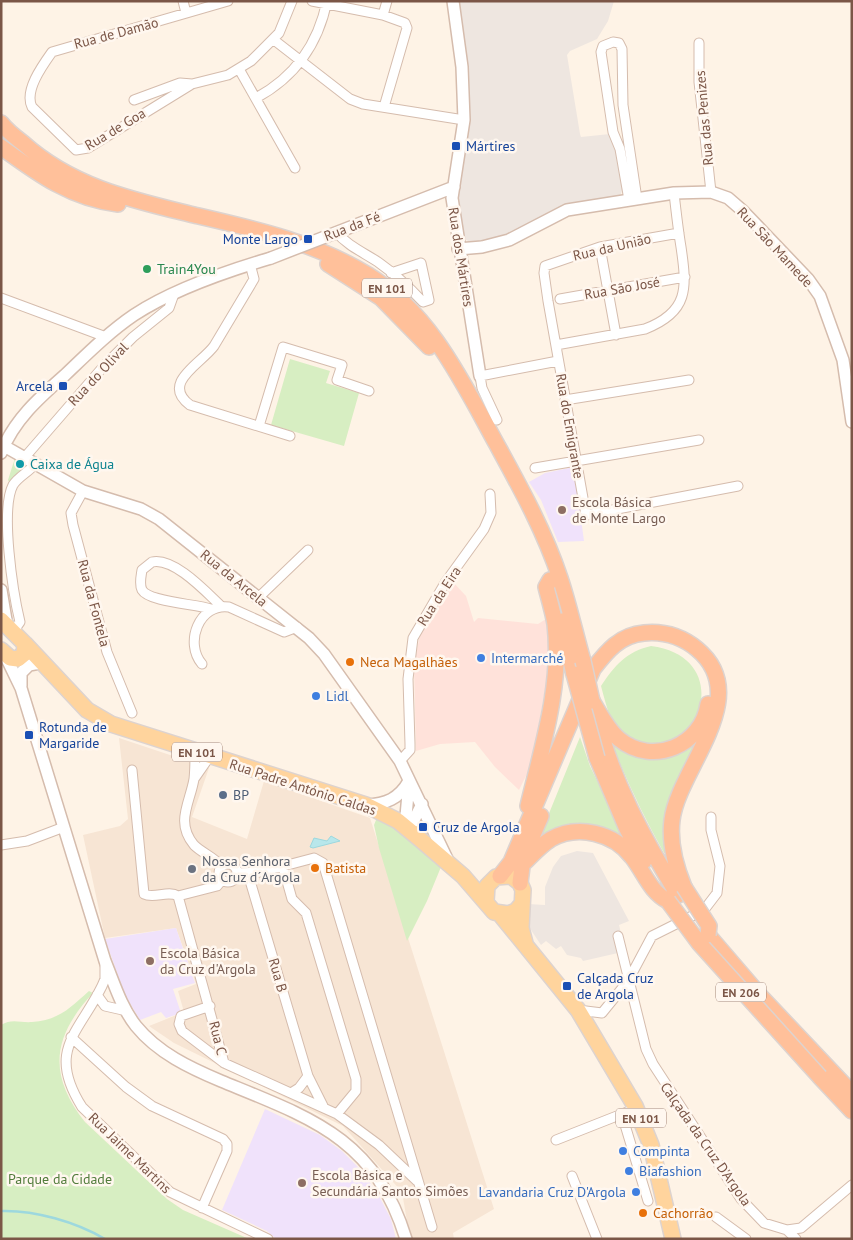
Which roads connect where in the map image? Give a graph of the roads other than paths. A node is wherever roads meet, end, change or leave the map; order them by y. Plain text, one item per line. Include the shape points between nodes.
1 (183, 1) edge
2 (228, 1) edge
3 (292, 1) edge
4 (312, 1) edge
5 (388, 1) edge
6 (453, 1) edge
7 (327, 3) edge
8 (186, 14) junction
9 (383, 15) junction
10 (274, 40) junction
11 (699, 44) dead end
12 (302, 62) junction
13 (240, 70) junction
14 (192, 84) junction
15 (29, 96) joint
16 (256, 98) junction
17 (134, 100) dead end
18 (384, 107) junction
19 (464, 120) junction
20 (1, 122) edge
21 (1, 134) edge
22 (1, 147) edge
23 (295, 168) dead end
24 (454, 187) junction
25 (711, 192) junction
26 (674, 193) junction
27 (633, 199) junction
28 (118, 204) junction
29 (336, 232) junction
30 (679, 233) junction
31 (600, 247) junction
32 (458, 248) junction
33 (250, 264) junction
34 (546, 266) joint
35 (391, 272) junction
36 (685, 278) junction
37 (608, 290) junction
38 (174, 294) junction
39 (1, 298) edge
40 (560, 299) dead end
41 (616, 335) junction
42 (106, 337) junction
43 (556, 345) junction
44 (558, 361) junction
45 (480, 376) junction
46 (689, 380) dead end
47 (369, 391) dead end
48 (565, 400) junction
49 (497, 420) dead end
50 (852, 422) edge
51 (259, 426) junction
52 (290, 436) dead end
53 (699, 440) dead end
54 (2, 448) edge
55 (576, 460) junction
56 (30, 461) junction
57 (535, 468) dead end
58 (738, 486) dead end
59 (83, 492) junction
60 (490, 494) dead end
61 (308, 550) dead end
62 (550, 580) junction
63 (1, 590) edge
64 (258, 598) junction
65 (221, 606) junction
66 (211, 609) junction
67 (7, 626) edge
68 (297, 627) junction
69 (2, 651) edge
70 (21, 659) junction
71 (202, 664) dead end
72 (21, 688) junction
73 (132, 713) dead end
74 (603, 727) junction
75 (202, 754) junction
76 (597, 758) joint
77 (400, 761) junction
78 (132, 770) dead end
79 (194, 779) junction
80 (409, 781) junction
81 (422, 804) junction
82 (366, 805) junction
83 (711, 817) dead end
84 (64, 827) junction
85 (405, 827) junction
86 (521, 836) junction
87 (1, 845) edge
88 (449, 864) junction
89 (523, 865) junction
90 (221, 866) junction
91 (282, 867) junction
92 (238, 873) junction
93 (248, 874) junction
94 (463, 876) junction
95 (496, 878) junction
96 (222, 880) junction
97 (520, 883) junction
98 (677, 894) junction
99 (178, 896) junction
100 (486, 901) junction
101 (522, 905) junction
102 (500, 914) junction
103 (618, 936) dead end
104 (525, 945) junction
105 (105, 961) junction
106 (628, 981) junction
107 (102, 986) junction
108 (115, 986) junction
109 (97, 995) junction
110 (210, 1006) junction
111 (108, 1007) junction
112 (122, 1007) junction
113 (578, 1010) junction
114 (84, 1016) junction
115 (71, 1037) junction
116 (224, 1063) junction
117 (308, 1076) junction
118 (291, 1093) junction
119 (852, 1093) edge
120 (323, 1106) junction
121 (635, 1106) junction
122 (852, 1111) edge
123 (337, 1114) junction
124 (622, 1115) junction
125 (556, 1140) dead end
126 (572, 1176) dead end
127 (417, 1181) junction
128 (642, 1184) junction
129 (852, 1185) edge
130 (661, 1186) junction
131 (648, 1201) dead end
132 (202, 1208) junction
133 (716, 1217) dead end
134 (432, 1227) dead end
135 (787, 1230) junction
136 (268, 1239) edge
137 (406, 1239) edge
138 (596, 1239) edge
139 (673, 1239) edge
140 (746, 1239) edge
141 (796, 1239) edge

1 - 8 street
2 - 8 street, Rua de Damão
3 - 10 street, Rua de Goa via 288,16
4 - 7 street
5 - 9 street
6 - 19 street, Rua dos Mártires via 462,67
7 - 9 street
7 - 12 street via 318,33
8 - 15 street, Rua de Damão via 52,52
9 - 18 street via 401,21 407,28
10 - 12 street
10 - 13 street, Rua de Goa
11 - 25 street, Rua das Penizes via 699,82
12 - 16 street via 277,85
12 - 18 street via 350,100
13 - 14 street, Rua de Goa
13 - 16 street
14 - 15 street, Rua de Goa via 82,150 68,145 32,108
14 - 17 street, Rua de Goa via 180,84
16 - 23 street
18 - 19 street
19 - 24 street, Rua dos Mártires
20 - 74 highway, EN 101, bridge via 50,166 90,185 140,202 310,246 369,275 418,318 462,382 527,500 560,578 592,701
21 - 28 highway, EN 101 via 48,172 90,195
22 - 28 highway via 36,173 72,192
24 - 29 street, Rua da Fé
24 - 32 street, Rua dos Mártires via 452,198
25 - 26 street, Rua São Mamede
25 - 50 street, Rua São Mamede via 728,198 743,210 820,296 843,360
26 - 27 street, Rua São Mamede
26 - 30 street
27 - 27 street via 623,105 622,49 613,42 603,46 601,52 613,132
27 - 32 street, Rua São Mamede via 567,210 509,240 482,247
28 - 62 highway, EN 101 via 273,242 334,268 381,298 418,333 447,375 519,502
29 - 33 street, Rua da Fé, bridge
29 - 35 street via 346,244
30 - 31 street, Rua da União
30 - 36 street
31 - 34 street, Rua da União
31 - 37 street
32 - 45 street, Rua dos Mártires
33 - 38 street, Rua da Fé
33 - 51 street via 254,279 211,351 183,377 180,393 190,405
34 - 43 street, Rua do Emigrante via 544,273
35 - 35 street via 423,302 429,300 421,263
36 - 37 street, Rua São José
36 - 41 street via 684,294 676,310 656,325
37 - 40 street, Rua São José
37 - 41 street
38 - 42 street, Rua da Fé via 134,314
38 - 56 street, Rua do Olival via 169,308 102,367 63,411
39 - 42 street
41 - 43 street
42 - 54 street, Rua da Fé via 26,411
43 - 44 street, Rua do Emigrante
44 - 45 street
44 - 48 street, Rua do Emigrante
45 - 49 street, Rua dos Mártires
46 - 48 street
47 - 51 street via 337,380 342,365 283,347
48 - 55 street, Rua do Emigrante
51 - 52 street
53 - 55 street
54 - 56 street, Rua da Arcela
55 - 57 street
55 - 58 street, Rua do Emigrante via 586,515
56 - 59 street, Rua da Arcela
56 - 67 street, Rua do Olival via 12,486 7,504 6,522 20,622
59 - 64 street, Rua da Arcela via 141,509 159,519
59 - 73 street, Rua da Fontela via 71,513 72,525 107,652
60 - 77 street, Rua da Eira via 491,513 484,529 445,583 413,638 408,679 410,750
61 - 64 street
62 - 76 highway, EN 101, bridge
62 - 86 highway via 546,586 555,623 556,665
63 - 67 street
64 - 68 street, Rua da Arcela
65 - 66 street
65 - 66 street via 168,563 152,562 142,570 142,591 148,596
65 - 68 street via 284,632
66 - 71 street via 204,614 193,643 196,658
67 - 70 main road
68 - 77 street, Rua da Arcela via 324,654
69 - 70 main road, EN 101 via 10,658
69 - 72 street via 10,661
70 - 72 street
70 - 75 main road, Rua Padre António Caldas / EN 101 via 44,665 87,710 111,724
72 - 84 street
74 - 89 highway via 633,748 651,752 681,745 694,736 707,711 709,696 702,670 682,648 654,641 625,649 613,659 601,675 523,858
74 - 98 highway, EN 206 via 610,761 639,826
75 - 79 street
75 - 79 street
75 - 82 main road, Rua Padre António Caldas / EN 101
76 - 98 highway, EN 206 via 627,830
77 - 80 street, Rua da Arcela
78 - 99 street via 144,894
79 - 90 street via 183,815 184,830 195,846
80 - 81 street, Rua da Arcela
80 - 82 street via 397,797 388,802
80 - 85 street
81 - 85 street via 414,822
81 - 88 street, Rua da Arcela
82 - 85 main road, Rua Padre António Caldas / EN 101
83 - 106 street via 720,866 717,893 704,910 652,936
84 - 87 street via 27,841
84 - 105 street
85 - 88 main road, EN 101
86 - 95 highway via 511,862
86 - 98 highway via 593,669 606,651 635,634 670,634 701,652 715,679 718,694 712,728 677,798 672,820
88 - 94 main road, EN 101
89 - 97 highway
89 - 98 highway via 553,838 581,831 591,832 620,844 641,869 657,896
90 - 92 street via 234,866
90 - 96 street
91 - 93 street
91 - 123 street via 292,899 306,914 356,1079 356,1091
91 - 127 street via 314,858 323,863
92 - 93 street
92 - 96 street via 235,879
93 - 117 street, Rua B
94 - 95 main road
94 - 100 main road, EN 101
95 - 97 main road via 511,876
95 - 100 main road via 485,894
96 - 99 street via 217,886
97 - 101 main road via 524,897
98 - 119 highway, EN 206, bridge via 709,926 708,935 762,998
98 - 122 highway, EN 206, bridge via 699,944
99 - 110 street, Rua C
100 - 102 main road, EN 101 via 494,912
101 - 102 main road via 508,914
101 - 104 main road via 521,928
102 - 104 main road, EN 101
103 - 106 street, Calçada da Cruz D'Argola
104 - 113 main road, EN 101
105 - 107 street
105 - 108 street
106 - 113 street via 602,1012
106 - 135 street, Calçada da Cruz D'Argola via 646,1048 662,1081 741,1199 764,1223
107 - 108 street
107 - 109 street, Rua Jaime Martins
108 - 112 street
109 - 111 street
109 - 114 street, Rua Jaime Martins
110 - 116 street, Rua C
110 - 116 street via 181,1016 178,1024 182,1031
111 - 112 street
111 - 114 street
112 - 137 street via 147,1037 181,1063 302,1115 352,1147 384,1184 398,1212
113 - 121 main road, EN 101
114 - 115 street, Rua Jaime Martins
115 - 132 street, Rua Jaime Martins via 67,1053 70,1081 82,1107 170,1192
115 - 132 street via 139,1097 165,1113 223,1139 227,1144 227,1151
116 - 118 street, Rua C
117 - 118 street
117 - 120 street, Rua B
118 - 120 street, Rua C
120 - 123 street, Rua C
121 - 124 street
121 - 130 main road, EN 101 via 651,1145
123 - 127 street, Rua C via 379,1145
124 - 125 street
124 - 128 street
126 - 138 street
127 - 134 street
128 - 130 street
128 - 131 street
129 - 135 street via 800,1228
130 - 139 main road, EN 101
132 - 136 street, Rua Jaime Martins
133 - 140 street
135 - 141 street

